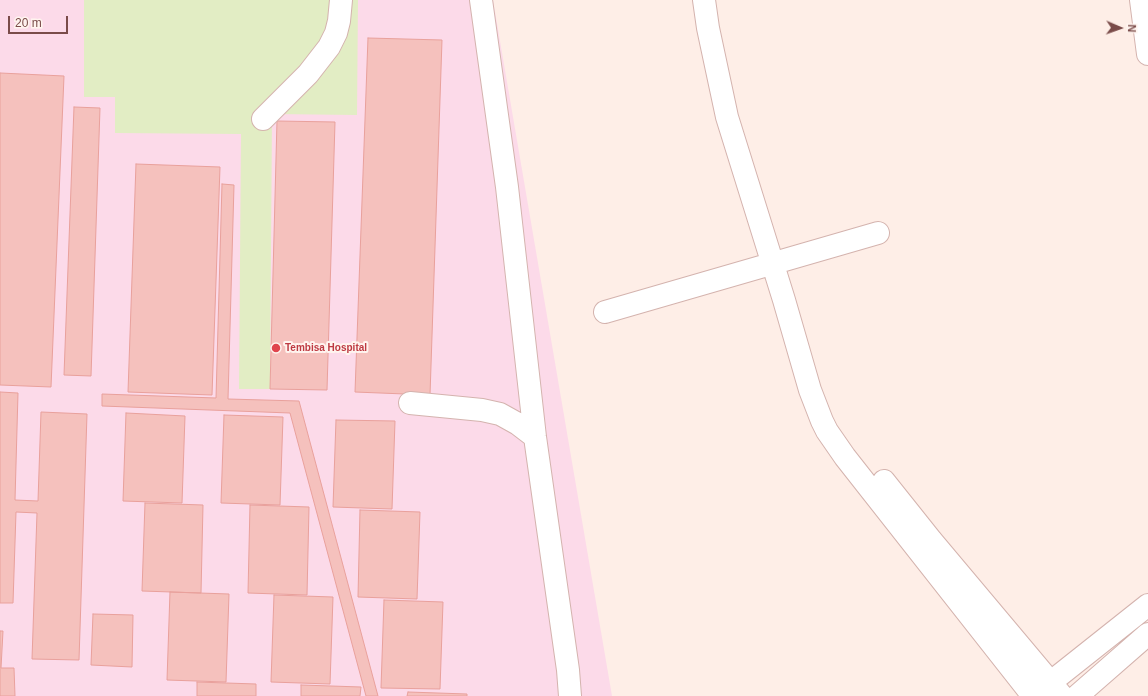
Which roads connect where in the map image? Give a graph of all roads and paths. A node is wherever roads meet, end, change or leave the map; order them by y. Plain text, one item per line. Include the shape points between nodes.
1 (341, 0) edge
2 (481, 0) edge
3 (704, 0) edge
4 (1141, 0) edge
5 (1148, 54) edge
6 (263, 119) dead end
7 (878, 233) dead end
8 (772, 264) junction
9 (605, 312) dead end
10 (810, 390) junction
11 (410, 402) dead end
12 (536, 437) junction
13 (1148, 605) edge
14 (1148, 634) edge
15 (1050, 691) edge
16 (570, 696) edge
17 (1033, 696) edge
18 (1077, 696) edge

1 - 6 street via 336,33 329,47 308,74
2 - 12 street via 507,187
3 - 8 street via 726,118
4 - 5 street
7 - 8 street
8 - 9 street
8 - 10 street
10 - 15 street
10 - 17 street via 822,420 836,444
11 - 12 street via 500,414
12 - 16 street
13 - 15 street
14 - 18 street

